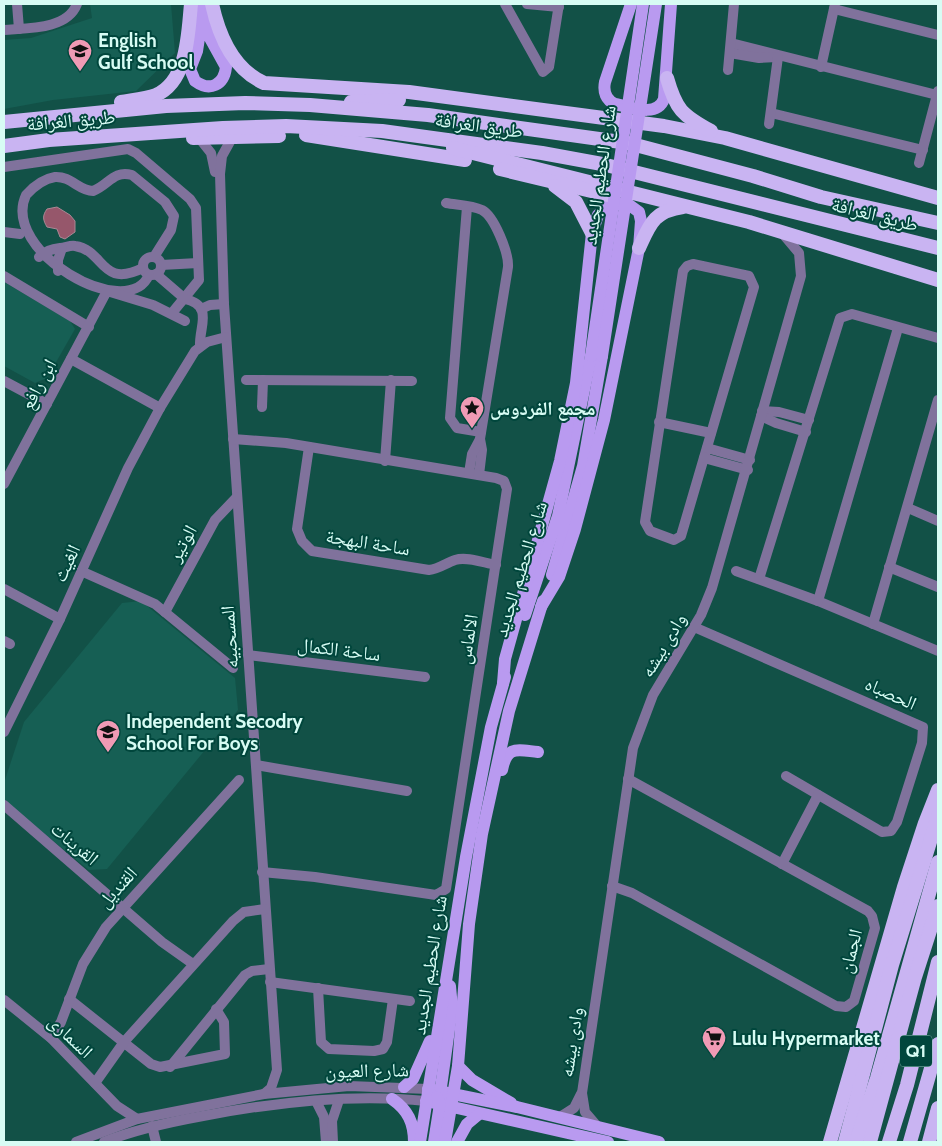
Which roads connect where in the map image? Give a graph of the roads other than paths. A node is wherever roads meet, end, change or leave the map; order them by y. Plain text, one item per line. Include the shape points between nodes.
1 (17, 4) edge
2 (77, 4) edge
3 (191, 4) edge
4 (196, 4) edge
5 (207, 4) edge
6 (212, 4) edge
7 (505, 4) edge
8 (527, 4) edge
9 (656, 4) edge
10 (734, 4) edge
11 (559, 5) edge
12 (634, 5) edge
13 (672, 6) edge
14 (834, 6) edge
15 (19, 29) junction
16 (4, 30) edge
17 (938, 35) edge
18 (730, 48) junction
19 (778, 57) junction
20 (821, 67) junction
21 (728, 70) dead end
22 (667, 78) junction
23 (938, 93) edge
24 (453, 98) junction
25 (310, 105) junction
26 (87, 113) junction
27 (4, 122) edge
28 (382, 131) junction
29 (115, 135) junction
30 (199, 138) junction
31 (232, 138) junction
32 (725, 138) junction
33 (4, 146) edge
34 (922, 150) junction
35 (55, 160) junction
36 (919, 163) dead end
37 (4, 167) edge
38 (164, 176) junction
39 (56, 177) junction
40 (543, 181) junction
41 (151, 190) junction
42 (938, 198) edge
43 (219, 200) junction
44 (665, 201) junction
45 (446, 203) dead end
46 (467, 207) junction
47 (688, 207) junction
48 (938, 223) edge
49 (778, 231) junction
50 (4, 232) edge
51 (592, 232) junction
52 (20, 234) junction
53 (62, 248) junction
54 (640, 248) junction
55 (938, 248) edge
56 (39, 257) junction
57 (198, 263) junction
58 (154, 268) junction
59 (58, 272) junction
60 (4, 276) edge
61 (938, 280) edge
62 (107, 291) junction
63 (188, 298) junction
64 (224, 304) junction
65 (201, 309) junction
66 (172, 313) junction
67 (184, 321) dead end
68 (89, 327) junction
69 (898, 328) junction
70 (226, 337) junction
71 (938, 338) edge
72 (200, 346) junction
73 (597, 356) junction
74 (71, 359) junction
75 (246, 380) dead end
76 (263, 380) junction
77 (391, 380) junction
78 (4, 381) edge
79 (412, 381) dead end
80 (938, 400) edge
81 (47, 404) junction
82 (262, 407) dead end
83 (160, 408) junction
84 (762, 413) junction
85 (809, 420) junction
86 (659, 422) junction
87 (806, 432) junction
88 (711, 433) junction
89 (480, 435) junction
90 (233, 439) junction
91 (309, 447) junction
92 (707, 448) junction
93 (704, 458) junction
94 (383, 460) junction
95 (749, 465) junction
96 (474, 474) junction
97 (4, 484) edge
98 (237, 497) junction
99 (908, 508) junction
100 (938, 521) edge
101 (496, 565) junction
102 (889, 567) junction
103 (81, 571) junction
104 (736, 571) dead end
105 (759, 579) junction
106 (938, 587) edge
107 (4, 589) edge
108 (818, 601) junction
109 (542, 607) junction
110 (165, 612) junction
111 (60, 619) junction
112 (873, 624) junction
113 (694, 627) junction
114 (938, 651) edge
115 (248, 655) junction
116 (233, 668) dead end
117 (425, 677) dead end
118 (503, 683) junction
119 (4, 732) edge
120 (538, 752) dead end
121 (256, 766) junction
122 (786, 776) dead end
123 (628, 779) junction
124 (239, 780) dead end
125 (938, 790) edge
126 (407, 791) dead end
127 (818, 795) junction
128 (4, 805) edge
129 (938, 816) edge
130 (482, 834) junction
131 (938, 862) edge
132 (782, 864) junction
133 (262, 872) junction
134 (612, 886) junction
135 (122, 906) junction
136 (938, 906) edge
137 (265, 909) junction
138 (923, 955) junction
139 (938, 962) edge
140 (193, 964) junction
141 (269, 969) junction
142 (447, 977) junction
143 (270, 982) junction
144 (318, 988) junction
145 (69, 999) junction
146 (393, 999) junction
147 (4, 1000) edge
148 (410, 1001) dead end
149 (216, 1009) junction
150 (440, 1016) junction
151 (51, 1038) junction
152 (124, 1042) junction
153 (938, 1044) edge
154 (458, 1066) junction
155 (170, 1067) junction
156 (277, 1070) junction
157 (877, 1078) junction
158 (95, 1083) junction
159 (404, 1087) junction
160 (291, 1092) junction
161 (447, 1092) junction
162 (582, 1093) junction
163 (264, 1094) junction
164 (427, 1095) junction
165 (392, 1099) junction
166 (112, 1100) junction
167 (339, 1100) junction
168 (316, 1101) junction
169 (445, 1106) junction
170 (517, 1107) junction
171 (938, 1108) edge
172 (479, 1114) junction
173 (560, 1117) junction
174 (137, 1119) junction
175 (329, 1125) junction
176 (152, 1126) junction
177 (597, 1126) junction
178 (112, 1127) junction
179 (894, 1127) junction
180 (76, 1142) edge
181 (104, 1142) edge
182 (156, 1142) edge
183 (326, 1142) edge
184 (333, 1142) edge
185 (414, 1142) edge
186 (420, 1142) edge
187 (434, 1142) edge
188 (445, 1142) edge
189 (457, 1142) edge
190 (608, 1142) edge
191 (659, 1142) edge
192 (830, 1142) edge
193 (845, 1142) edge
194 (856, 1142) edge
195 (870, 1142) edge
196 (889, 1142) edge
197 (910, 1142) edge
198 (929, 1142) edge

1 - 15 street
2 - 15 street via 65,20
3 - 26 highway via 182,61 168,86 156,94
4 - 5 main road via 198,51 190,69 195,82 207,87 223,80 226,67 210,38
6 - 24 highway via 219,29 232,54 245,71 264,83 409,92
7 - 11 street via 543,72 549,67
8 - 11 street
9 - 73 main road, شارع الحطيم الجديد, bridge
10 - 18 street
12 - 22 main road via 604,87 607,98 615,104 655,110 663,102
12 - 73 main road, شارع الحطيم الجديد, bridge
13 - 22 main road
14 - 17 street
14 - 20 street
15 - 16 street
18 - 19 street via 759,49
18 - 21 street
19 - 20 street
19 - 34 street via 770,118
20 - 23 street
22 - 32 highway via 674,103 683,114
23 - 34 street
24 - 25 highway
24 - 32 highway via 610,118
25 - 26 highway, طريق الغرافة via 206,104
25 - 48 highway, طريق الغرافة via 428,115 628,143 821,197
26 - 27 highway, طريق الغرافة
28 - 29 highway, طريق الغرافة via 277,127
28 - 44 highway
28 - 55 highway, طريق الغرافة via 542,152 602,164
29 - 30 highway
29 - 33 highway, طريق الغرافة
30 - 31 highway
30 - 43 street, المسحبيه via 214,161
31 - 40 highway via 300,134 359,142 449,156
31 - 43 street, المسحبيه via 221,160
32 - 42 highway
34 - 36 street
35 - 37 street
35 - 38 street via 128,149
35 - 39 street
38 - 41 street
38 - 57 street via 195,205
39 - 41 street via 93,191 113,176 126,173
39 - 52 street via 40,182 24,197 19,208
40 - 44 highway via 651,205
40 - 51 highway via 576,202
41 - 58 street via 170,207 174,221
43 - 64 street, المسحبيه
44 - 47 highway
45 - 46 street
46 - 89 street via 450,418 457,428
46 - 89 street via 481,210 489,216 508,261
47 - 49 highway
47 - 54 highway via 664,211 655,218
49 - 61 highway
49 - 84 street, وادى بيشه via 792,243 802,264
50 - 52 street
51 - 54 main road via 603,208 618,203 628,204 639,212
51 - 118 main road via 576,383 560,461 505,659
52 - 56 street
53 - 56 street via 47,251
53 - 58 street via 81,247 114,274 127,275
53 - 59 street
54 - 109 main road via 604,420 575,529 559,577
56 - 59 street
57 - 58 street
57 - 63 street via 199,280
58 - 62 street via 137,287
58 - 63 street
59 - 62 street via 83,285
60 - 68 street
62 - 66 street
62 - 68 street, ابن رافع
63 - 65 street
63 - 66 street
64 - 65 street
64 - 70 street, المسحبيه
65 - 72 street via 204,319
66 - 67 street
68 - 74 street, ابن رافع
69 - 71 street
69 - 85 street via 852,314 840,318
69 - 108 street
70 - 72 street
70 - 90 street, المسحبيه
72 - 83 street, الغيث
73 - 109 main road, شارع الحطيم الجديد via 583,466
73 - 118 main road, شارع الحطيم الجديد via 558,516
74 - 81 street, ابن رافع
74 - 83 street
75 - 76 street
76 - 77 street
76 - 82 street
77 - 79 street
77 - 94 street
78 - 81 street
80 - 99 street
81 - 97 street, ابن رافع
83 - 103 street, الغيث via 128,468
84 - 85 street via 779,412
84 - 87 street via 776,423
84 - 95 street, وادى بيشه
85 - 87 street
86 - 88 street
86 - 88 street via 684,268 693,264 744,274 752,279 754,287
86 - 93 street via 645,522 648,530 672,540 681,536
87 - 105 street
88 - 92 street
89 - 96 street via 472,454
90 - 91 street, الالماس
90 - 98 street, المسحبيه
91 - 94 street, الالماس
91 - 101 street, ساحة البهجة via 297,529 302,541 312,551 429,570 465,559
92 - 93 street
92 - 95 street
93 - 95 street
94 - 96 street, الالماس
95 - 113 street, وادى بيشه via 712,588
96 - 101 street, الالماس via 500,479 506,485
98 - 110 street, الوتير via 215,520
98 - 115 street, المسحبيه
99 - 100 street
99 - 102 street
101 - 133 street, الالماس via 446,890 436,895
102 - 106 street
102 - 112 street
103 - 110 street via 144,598
103 - 111 street, الغيث
104 - 105 street
105 - 108 street
107 - 111 street
108 - 112 street
109 - 130 main road, شارع الحطيم الجديد via 509,711
110 - 116 street
111 - 119 street, الغيث
112 - 114 street
113 - 123 street, وادى بيشه via 645,712 633,748
113 - 127 street, الحصباه via 923,727 922,743 897,822 891,831 882,832
115 - 117 street, ساحة الكمال
115 - 121 street, المسحبيه
118 - 142 main road, شارع الحطيم الجديد via 491,727
120 - 130 main road via 514,750 507,754 492,814
121 - 126 street
121 - 133 street, المسحبيه
122 - 127 street, الحصباه
123 - 132 street, الجمان
123 - 134 street, وادى بيشه
124 - 135 street, القنديل
125 - 192 highway via 904,887
127 - 132 street
128 - 135 street, القرينات
129 - 193 highway via 892,965
130 - 154 main road, شارع الحطيم الجديد via 470,924
131 - 157 highway
132 - 134 street, الجمان via 863,907 872,916 875,928 856,996 846,1007 836,1006
133 - 137 street, المسحبيه
134 - 162 street, وادى بيشه
135 - 140 street, القرينات via 162,942
135 - 145 street, القنديل via 83,964
136 - 138 highway
137 - 140 street via 251,910 238,916
137 - 141 street, المسحبيه
138 - 179 highway via 891,1102 890,1115
138 - 195 highway
139 - 179 highway, Q1
140 - 152 street
141 - 143 street, المسحبيه
141 - 149 street via 248,972
142 - 150 main road, شارع الحطيم الجديد
142 - 161 main road via 452,1008
143 - 144 street
143 - 156 street, المسحبيه
144 - 146 street
144 - 146 street via 321,1042 329,1050 382,1049 387,1042
145 - 151 street, القنديل
145 - 152 street
146 - 148 street
147 - 151 street, السمارى
149 - 155 street
149 - 155 street via 224,1022 225,1054
150 - 159 main road via 423,1061 413,1079
150 - 164 main road, شارع الحطيم الجديد
151 - 158 street, السمارى
152 - 155 street via 151,1064
152 - 158 street
153 - 197 highway, Q1
154 - 161 main road, شارع الحطيم الجديد
154 - 170 main road via 472,1080
156 - 160 street, المسحبيه
156 - 163 street via 271,1088
157 - 194 highway
157 - 195 highway
158 - 166 street, السمارى
159 - 160 street, شارع العيون via 349,1086
159 - 164 street, شارع العيون
160 - 163 street, شارع العيون
161 - 164 main road, شارع العيون
161 - 169 main road
161 - 170 main road, شارع العيون
162 - 173 street, وادى بيشه via 574,1108
162 - 177 street, وادى بيشه via 585,1112
163 - 174 street, شارع العيون
164 - 165 street, شارع العيون
164 - 169 main road, شارع العيون
164 - 186 main road, شارع الحطيم الجديد
165 - 167 street, شارع العيون
165 - 185 main road via 409,1116
166 - 174 street, السمارى
166 - 178 street via 115,1112
167 - 168 street, شارع العيون
167 - 175 street
168 - 175 street
168 - 176 street, شارع العيون via 240,1109
169 - 172 main road, شارع العيون
169 - 187 main road
169 - 188 main road
170 - 173 main road, شارع العيون
171 - 198 highway
172 - 189 main road via 467,1124
172 - 190 main road, شارع العيون
173 - 177 main road, شارع العيون
174 - 178 street, شارع العيون
175 - 183 street
175 - 184 street
176 - 181 street, شارع العيون
176 - 182 street
177 - 191 main road, شارع العيون
178 - 180 street, شارع العيون
179 - 196 highway, Q1

